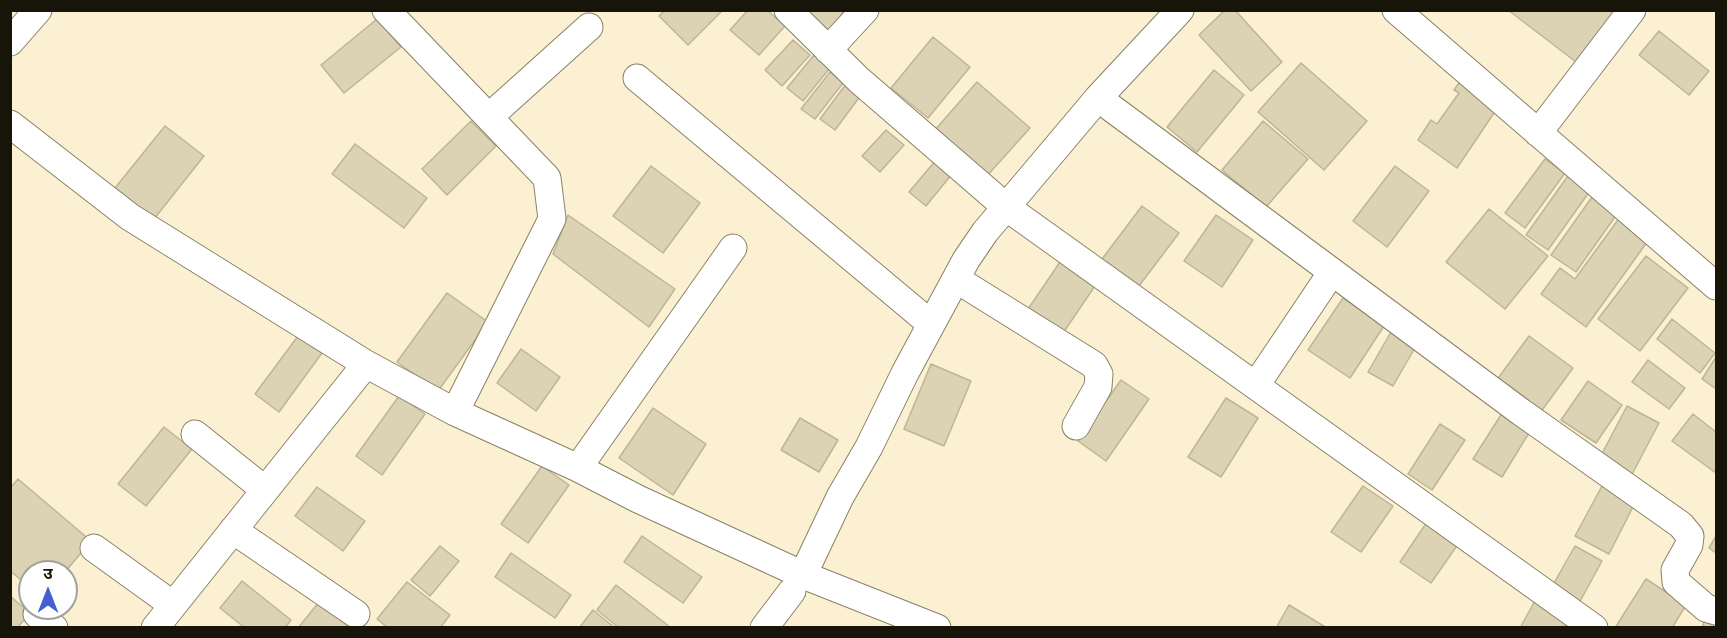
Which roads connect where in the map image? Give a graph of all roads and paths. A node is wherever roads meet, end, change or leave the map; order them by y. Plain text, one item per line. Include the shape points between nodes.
1 (38, 10) edge
2 (788, 10) edge
3 (866, 10) edge
4 (1180, 10) edge
5 (1396, 10) edge
6 (1632, 10) edge
7 (398, 15) edge
8 (589, 27) dead end
9 (10, 42) edge
10 (828, 50) junction
11 (637, 78) dead end
12 (1098, 98) junction
13 (489, 117) junction
14 (10, 124) edge
15 (1538, 133) junction
16 (1006, 207) junction
17 (733, 248) dead end
18 (1332, 272) junction
19 (956, 279) junction
20 (1716, 286) edge
21 (931, 324) junction
22 (366, 364) junction
23 (1256, 385) junction
24 (455, 412) junction
25 (1076, 426) dead end
26 (195, 434) dead end
27 (578, 468) junction
28 (265, 490) junction
29 (232, 530) junction
30 (94, 548) dead end
31 (798, 583) junction
32 (173, 605) junction
33 (1716, 611) edge
34 (356, 614) dead end
35 (155, 627) edge
36 (764, 627) edge
37 (937, 627) edge
38 (1594, 627) edge

1 - 9 street
2 - 10 street
3 - 10 street
4 - 12 street
5 - 15 street
6 - 15 street
7 - 13 street
8 - 13 street
10 - 16 street
11 - 21 street
12 - 16 street
12 - 18 street
13 - 24 street via 547,178 552,219
14 - 22 street via 130,217
15 - 20 street
16 - 19 street
16 - 23 street
17 - 27 street
18 - 23 street
18 - 33 street via 1681,525 1690,536 1675,570 1676,582 1706,608
19 - 21 street
19 - 25 street via 1094,365 1099,374 1098,387
21 - 31 street
22 - 24 street
22 - 28 street
23 - 38 street
24 - 27 street
26 - 28 street
27 - 31 street
28 - 29 street
29 - 32 street
29 - 34 street
30 - 32 street
31 - 36 street
31 - 37 street
32 - 35 street

